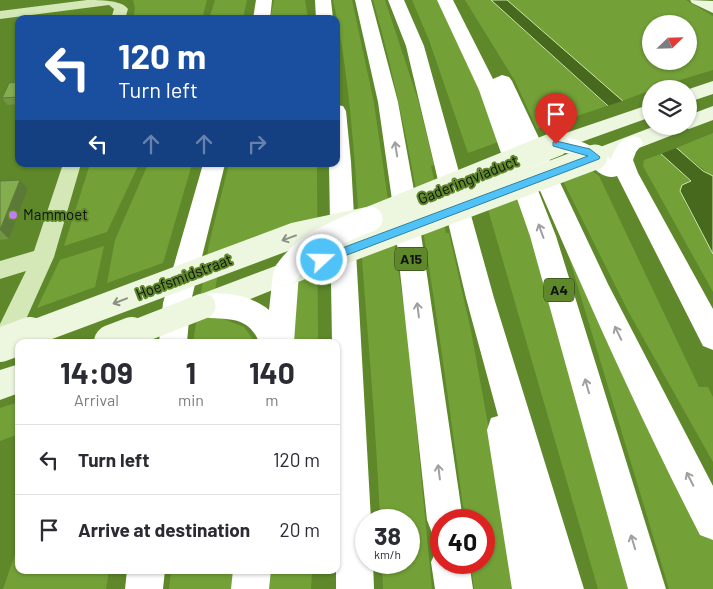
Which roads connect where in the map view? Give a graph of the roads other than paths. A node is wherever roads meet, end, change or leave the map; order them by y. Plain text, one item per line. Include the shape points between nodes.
1 (264, 0) edge
2 (323, 0) edge
3 (363, 0) edge
4 (396, 0) edge
5 (445, 0) edge
6 (453, 0) edge
7 (698, 0) edge
8 (713, 8) edge
9 (0, 15) edge
10 (119, 15) edge
11 (262, 15) edge
12 (325, 15) edge
13 (713, 88) edge
14 (697, 93) edge
15 (713, 112) edge
16 (642, 113) edge
17 (697, 119) edge
18 (653, 135) edge
19 (632, 143) junction
20 (556, 144) junction
21 (596, 157) junction
22 (340, 160) edge
23 (71, 167) edge
24 (213, 167) edge
25 (638, 195) junction
26 (370, 219) junction
27 (43, 257) junction
28 (0, 270) edge
29 (286, 273) junction
30 (480, 298) junction
31 (203, 306) junction
32 (713, 337) edge
33 (15, 339) edge
34 (16, 339) edge
35 (120, 339) edge
36 (173, 339) edge
37 (272, 339) edge
38 (280, 339) edge
39 (0, 345) edge
40 (0, 349) edge
41 (15, 379) edge
42 (0, 385) edge
43 (350, 468) junction
44 (444, 509) edge
45 (713, 522) edge
46 (146, 574) edge
47 (252, 574) edge
48 (452, 574) edge
49 (144, 589) edge
50 (250, 589) edge
51 (340, 589) edge
52 (355, 589) edge
53 (454, 589) edge
54 (531, 589) edge
55 (566, 589) edge
56 (647, 589) edge

1 - 11 highway
2 - 12 highway
44 -> 3 highway, A15 via 388,102
4 - 30 highway via 415,46
56 -> 5 highway, A4 via 543,236 489,90
45 -> 6 highway via 596,288 494,63
7 - 8 street
9 - 10 street via 110,1 120,6
13 - 14 street
15 - 17 street
16 - 20 street, Gaderingviaduct
18 - 19 street, Gaderingviaduct
19 - 21 street, Gaderingviaduct
19 - 25 highway via 622,160
20 - 21 highway via 581,149
20 - 26 street, Gaderingviaduct, bridge
21 - 25 highway
21 - 29 street, Gaderingviaduct, bridge
22 - 43 highway
23 - 27 street
24 - 36 highway via 177,303
25 - 32 highway
26 - 29 highway, bridge via 298,255
26 -> 34 street, Hoefsmidstraat, bridge via 295,235
27 - 28 street
27 - 40 street
29 - 31 street
29 - 38 highway
30 - 54 highway
30 - 55 highway
31 - 35 street, bridge
31 - 37 highway via 225,305 251,313 262,321
33 -> 39 street, Hoefsmidstraat, bridge
41 - 42 street
43 - 51 highway
43 - 52 highway
46 - 49 highway
47 - 50 highway
48 - 53 highway

